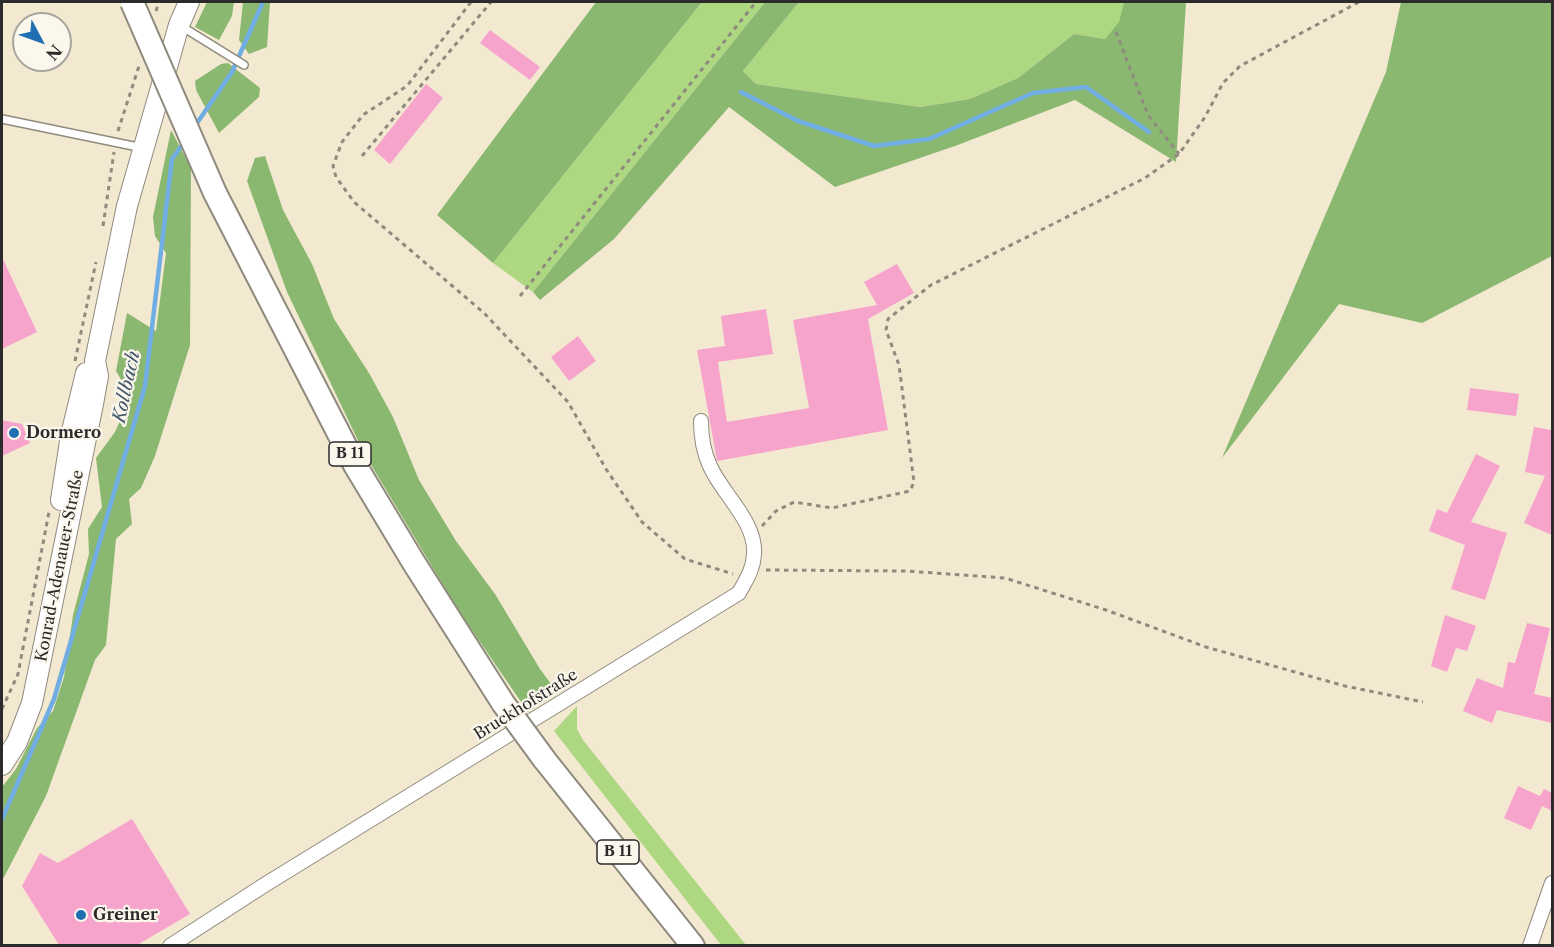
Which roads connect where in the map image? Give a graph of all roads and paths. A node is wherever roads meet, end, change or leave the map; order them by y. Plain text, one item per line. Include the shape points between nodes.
1 (132, 2) edge
2 (189, 2) edge
3 (471, 2) edge
4 (491, 2) edge
5 (756, 2) edge
6 (1359, 2) edge
7 (179, 25) junction
8 (1116, 32) dead end
9 (244, 65) dead end
10 (2, 119) edge
11 (144, 148) junction
12 (1179, 154) junction
13 (362, 156) dead end
14 (520, 296) dead end
15 (95, 361) junction
16 (701, 421) dead end
17 (753, 536) junction
18 (752, 570) junction
19 (1424, 702) dead end
20 (2, 742) edge
21 (2, 765) edge
22 (1552, 883) edge
23 (170, 945) edge
24 (693, 945) edge
25 (1530, 945) edge

1 - 24 main road, B 11, bridge via 216,193 355,465 503,703
2 - 7 street, Konrad-Adenauer-Straße
3 - 18 path via 407,86 363,116 342,142 333,166 336,177 354,202 484,313 568,402 642,522 685,559 735,575
4 - 13 path
5 - 14 path
6 - 12 path via 1240,66 1223,83
7 - 9 lane
7 - 11 street, Konrad-Adenauer-Straße
8 - 12 path via 1148,115
10 - 11 lane
11 - 15 street, Konrad-Adenauer-Straße via 127,206
12 - 17 path via 1145,178 931,285 901,307 888,319 886,330 899,364 914,482 910,491 832,508 794,502 776,511
15 - 20 street, Konrad-Adenauer-Straße via 86,373 71,435 23,693
15 - 21 street, Konrad-Adenauer-Straße via 98,376 93,404 33,703 17,742
16 - 17 street via 701,438 710,467
17 - 18 street
18 - 19 path via 906,571 1005,578 1206,647 1345,686
18 - 23 street, Bruckhofstraße via 738,593
22 - 25 street

